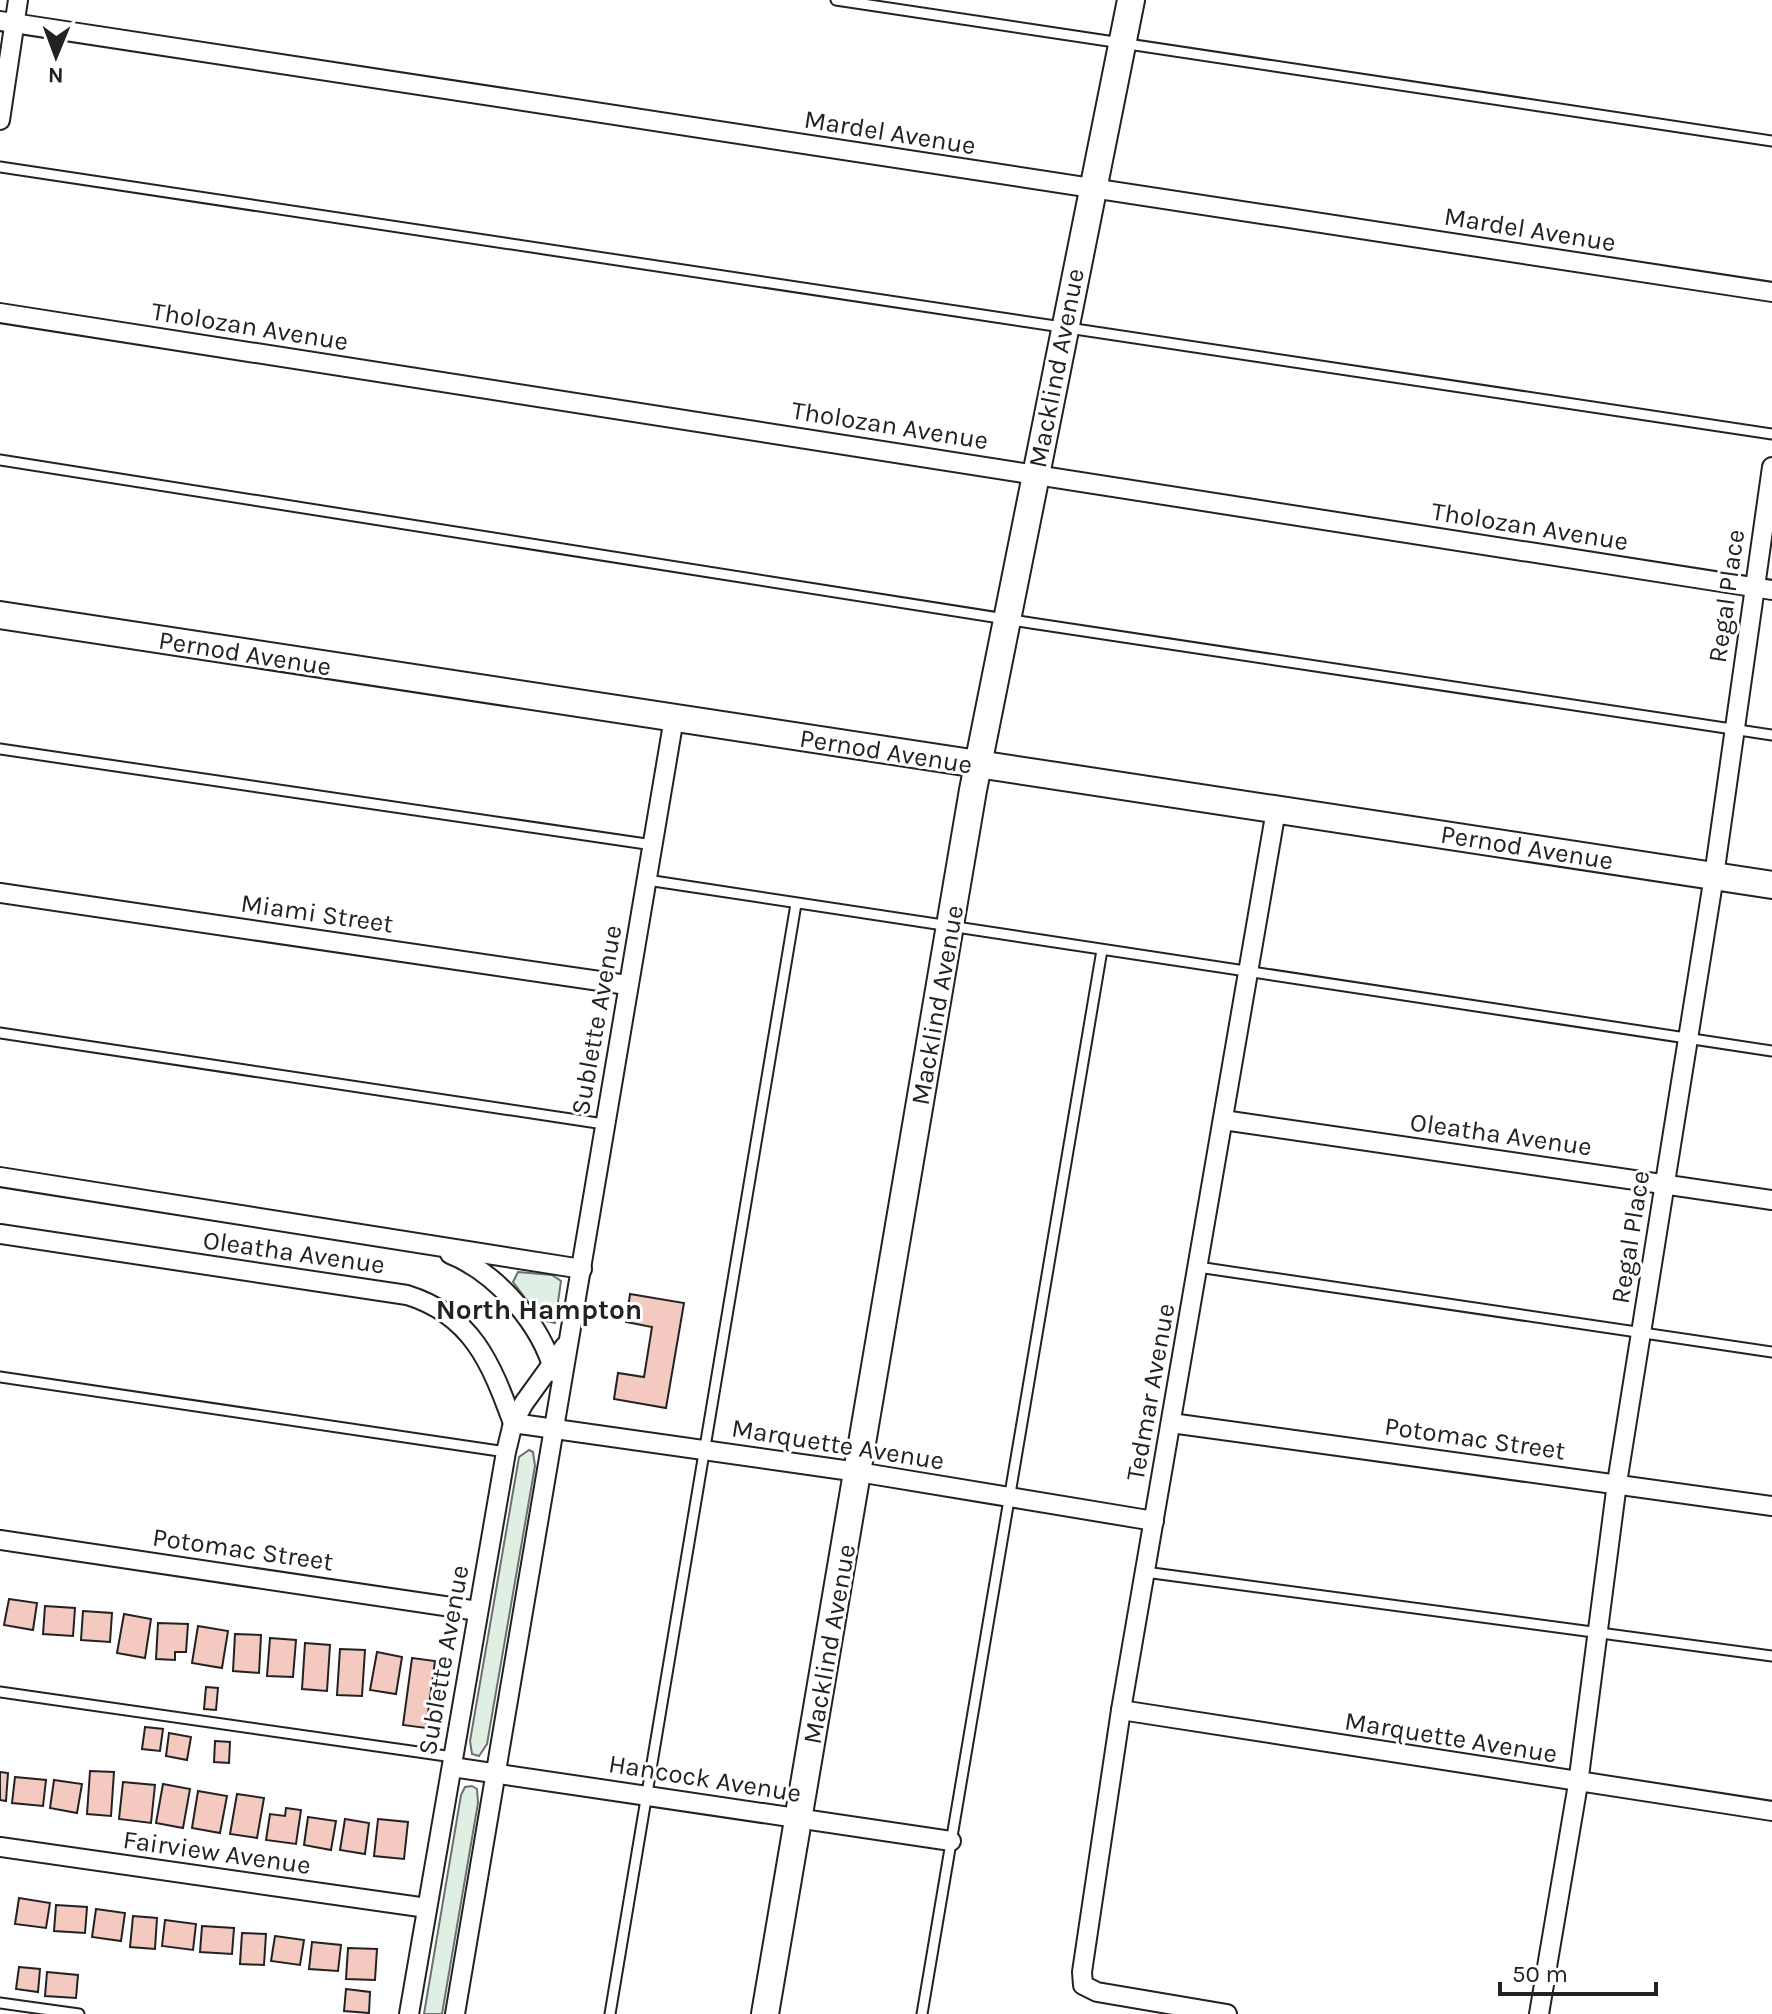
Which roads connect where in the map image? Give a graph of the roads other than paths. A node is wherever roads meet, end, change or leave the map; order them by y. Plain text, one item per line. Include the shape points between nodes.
1 (18, 0) edge
2 (836, 0) edge
3 (1131, 0) edge
4 (7, 22) edge
5 (1122, 45) junction
6 (0, 120) edge
7 (1772, 141) edge
8 (0, 167) edge
9 (1092, 189) junction
10 (1772, 292) edge
11 (0, 313) edge
12 (1063, 329) junction
13 (1772, 434) edge
14 (0, 460) edge
15 (1772, 467) edge
16 (1035, 474) junction
17 (1763, 589) edge
18 (0, 615) edge
19 (1005, 619) junction
20 (674, 718) junction
21 (1733, 729) junction
22 (1772, 735) edge
23 (0, 749) edge
24 (977, 765) junction
25 (1276, 810) junction
26 (653, 845) junction
27 (1714, 876) junction
28 (647, 880) junction
29 (1772, 885) edge
30 (0, 893) edge
31 (796, 904) junction
32 (950, 927) junction
33 (1102, 950) junction
34 (1248, 972) junction
35 (627, 985) junction
36 (0, 1033) edge
37 (1686, 1038) junction
38 (1772, 1051) edge
39 (1223, 1120) junction
40 (604, 1124) junction
41 (0, 1177) edge
42 (1664, 1184) junction
43 (1772, 1200) edge
44 (0, 1234) edge
45 (418, 1243) junction
46 (1197, 1267) junction
47 (582, 1269) junction
48 (571, 1331) junction
49 (1641, 1333) junction
50 (1772, 1352) edge
51 (553, 1367) junction
52 (0, 1377) edge
53 (559, 1403) junction
54 (513, 1423) junction
55 (1171, 1423) junction
56 (555, 1428) junction
57 (706, 1449) junction
58 (506, 1452) junction
59 (858, 1472) junction
60 (1617, 1483) junction
61 (1008, 1500) junction
62 (1772, 1506) edge
63 (1154, 1521) junction
64 (0, 1540) edge
65 (1145, 1572) junction
66 (478, 1611) junction
67 (1598, 1630) junction
68 (1772, 1656) edge
69 (0, 1692) edge
70 (1121, 1710) junction
71 (452, 1762) junction
72 (496, 1773) junction
73 (1578, 1784) junction
74 (648, 1796) junction
75 (1772, 1811) edge
76 (799, 1819) junction
77 (951, 1841) junction
78 (0, 1847) edge
79 (427, 1908) junction
80 (0, 2003) edge
81 (79, 2014) edge
82 (409, 2014) edge
83 (455, 2014) edge
84 (610, 2014) edge
85 (765, 2014) edge
86 (922, 2014) edge
87 (1227, 2014) edge
88 (1539, 2014) edge

1 - 4 street
2 - 5 lane
3 - 5 street, Macklind Avenue
4 - 6 street
4 - 9 street, Mardel Avenue
5 - 7 lane
5 - 9 street, Macklind Avenue
8 - 12 lane
9 - 10 street, Mardel Avenue
9 - 12 street, Macklind Avenue
11 - 16 street, Tholozan Avenue
12 - 13 lane
12 - 16 street, Macklind Avenue
14 - 19 lane
15 - 17 street, Regal Place
16 - 17 street, Tholozan Avenue
16 - 19 street, Macklind Avenue
17 - 21 street, Regal Place
18 - 20 street, Pernod Avenue
19 - 21 lane
19 - 24 street, Macklind Avenue
20 - 24 street, Pernod Avenue
20 - 26 street, Sublette Avenue
21 - 22 lane
21 - 27 street, Regal Place
23 - 26 lane
24 - 25 street, Pernod Avenue
24 - 32 street, Macklind Avenue
25 - 27 street, Pernod Avenue
25 - 34 street, Tedmar Avenue
26 - 28 street, Sublette Avenue
27 - 29 street, Pernod Avenue
27 - 37 street, Regal Place
28 - 31 lane
28 - 35 street, Sublette Avenue
30 - 35 street, Miami Street
31 - 32 lane
31 - 57 lane
32 - 33 lane
32 - 59 street, Macklind Avenue
33 - 34 lane
33 - 61 lane
34 - 37 lane
34 - 39 street, Tedmar Avenue
35 - 40 street, Sublette Avenue
36 - 40 lane
37 - 38 lane
37 - 42 street, Regal Place
39 - 42 street, Oleatha Avenue
39 - 46 street, Tedmar Avenue
40 - 47 street, Sublette Avenue
41 - 45 street, Oleatha Avenue
42 - 43 street, Oleatha Avenue
42 - 49 street, Regal Place
44 - 54 street, Oleatha Avenue via 432,1302 470,1334 498,1379
45 - 47 street, Oleatha Avenue
45 - 51 street, Oleatha Avenue via 456,1256 494,1284 524,1314
46 - 49 lane
46 - 55 street, Tedmar Avenue
47 - 48 street, Sublette Avenue
48 - 51 street, Sublette Avenue
48 - 53 street, Sublette Avenue
49 - 50 lane
49 - 60 street, Regal Place
51 - 53 street, Oleatha Avenue
51 - 54 street, Sublette Avenue
52 - 58 lane
53 - 56 street, Sublette Avenue
54 - 56 street, Marquette Avenue
54 - 58 street, Sublette Avenue
55 - 60 street, Potomac Street
55 - 63 street, Tedmar Avenue
56 - 57 street, Marquette Avenue
56 - 72 street, Sublette Avenue
57 - 59 street, Marquette Avenue
57 - 74 lane
58 - 66 street, Sublette Avenue
59 - 61 street, Marquette Avenue
59 - 76 street, Macklind Avenue
60 - 62 street, Potomac Street
60 - 67 street, Regal Place
61 - 63 street, Marquette Avenue
61 - 77 lane
63 - 65 street, Tedmar Avenue
64 - 66 street, Potomac Street
65 - 67 lane
65 - 70 street, Tedmar Avenue
66 - 71 street, Sublette Avenue
67 - 68 lane
67 - 73 street, Regal Place
69 - 71 lane
70 - 73 street, Marquette Avenue
70 - 87 street, Tedmar Avenue via 1083,1985 1097,1992
71 - 72 street, Hancock Avenue
71 - 79 street, Sublette Avenue
72 - 74 street, Hancock Avenue
72 - 83 street, Sublette Avenue
73 - 75 street, Marquette Avenue
73 - 88 street, Regal Place
74 - 76 street, Hancock Avenue
74 - 84 lane
76 - 77 street, Hancock Avenue
76 - 85 street, Macklind Avenue
77 - 86 lane
78 - 79 street, Fairview Avenue
79 - 82 street, Sublette Avenue
80 - 81 lane

